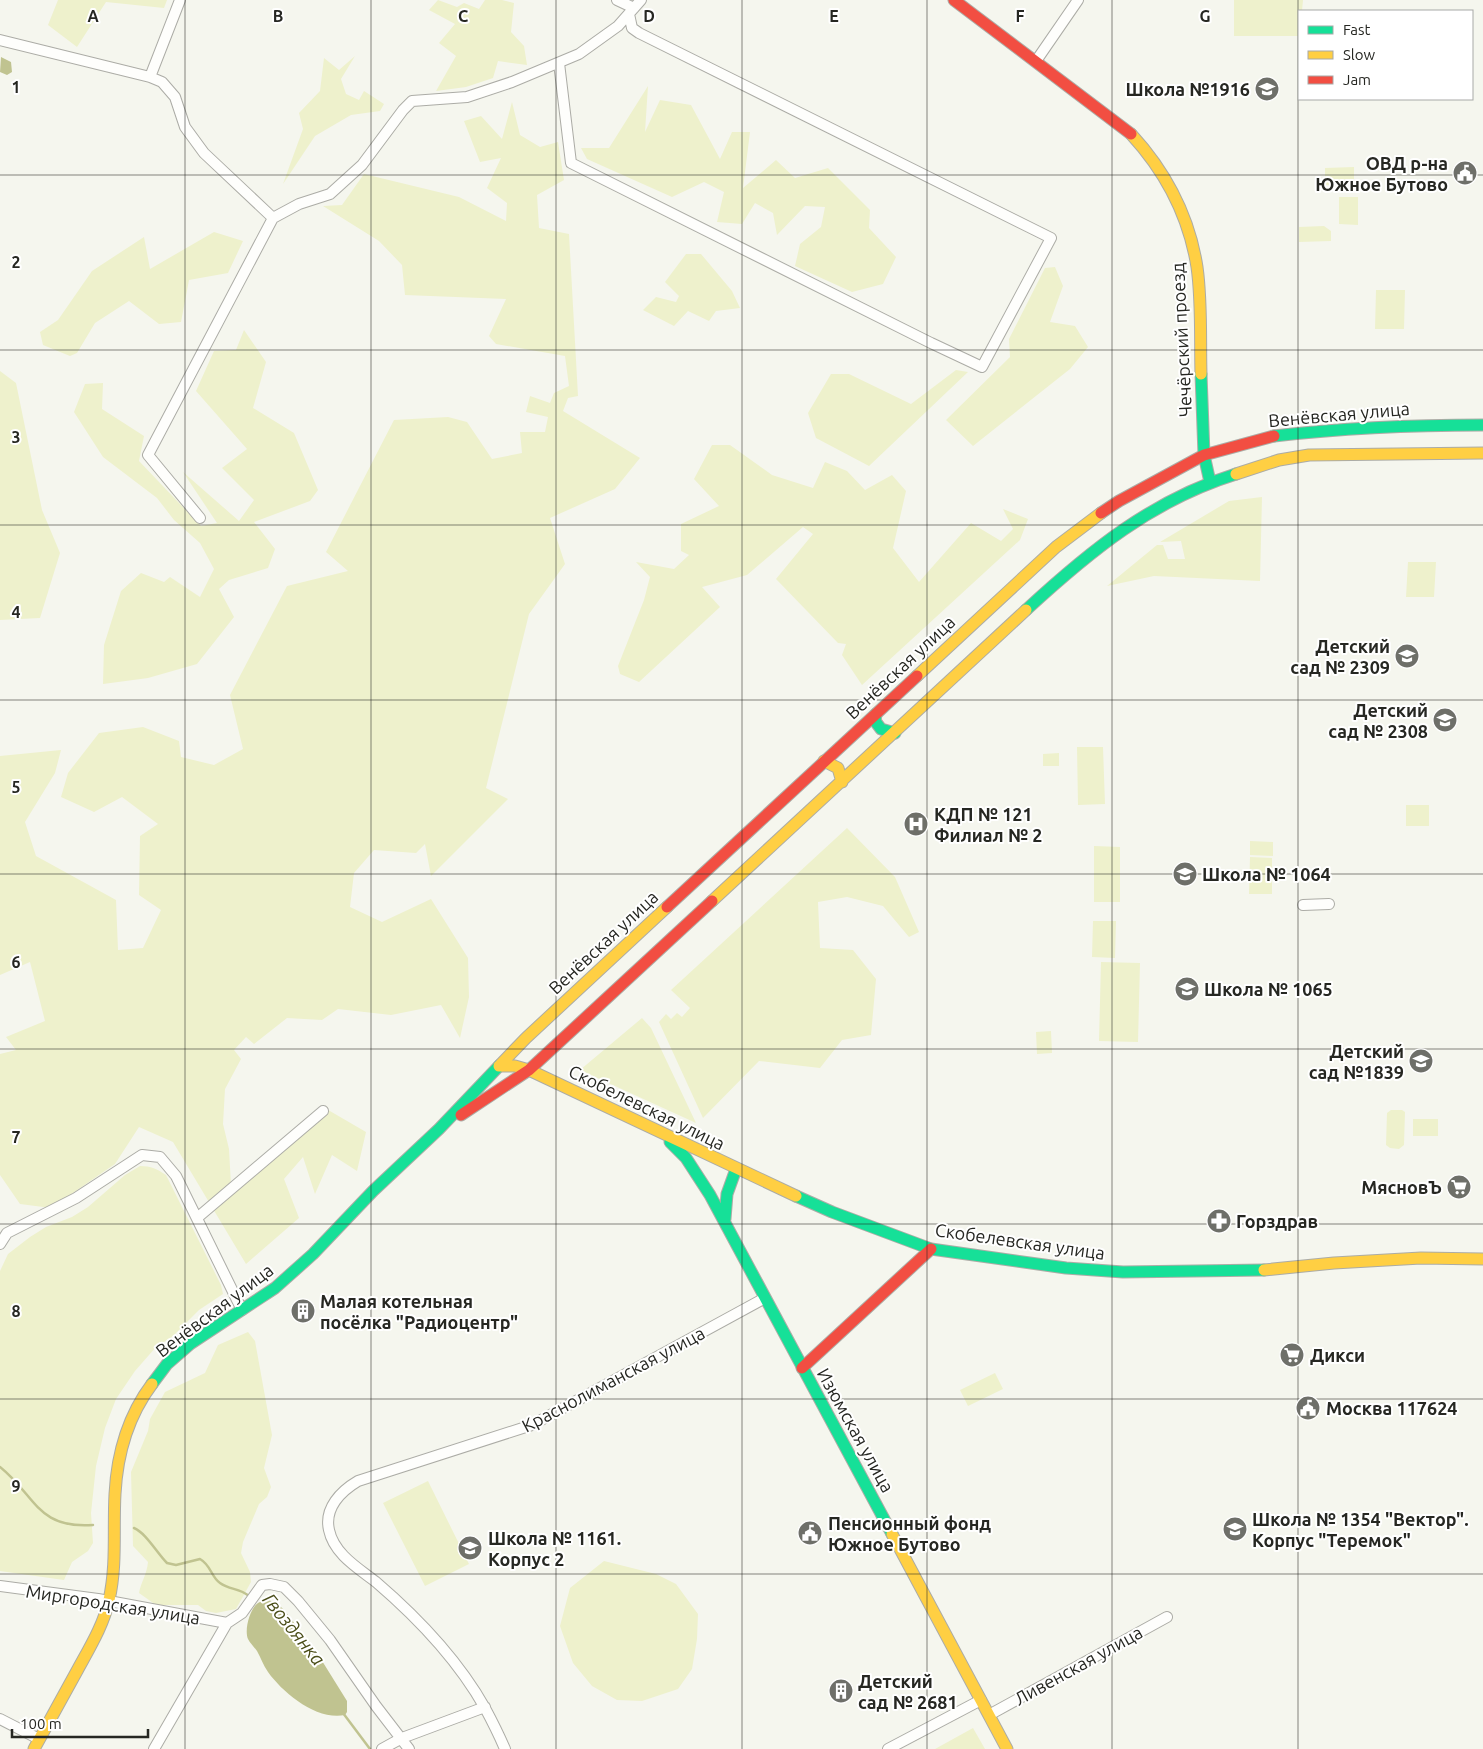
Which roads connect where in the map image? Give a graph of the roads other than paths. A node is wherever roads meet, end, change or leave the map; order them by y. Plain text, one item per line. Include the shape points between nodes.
1 (180, 0) edge
2 (617, 0) edge
3 (954, 0) edge
4 (1078, 0) edge
5 (634, 7) edge
6 (0, 40) edge
7 (1036, 61) junction
8 (559, 62) junction
9 (150, 77) junction
10 (273, 218) junction
11 (1483, 425) edge
12 (1483, 454) edge
13 (1204, 455) junction
14 (1210, 482) junction
15 (200, 518) dead end
16 (876, 714) junction
17 (895, 733) junction
18 (824, 761) junction
19 (842, 782) junction
20 (1303, 904) dead end
21 (1329, 904) dead end
22 (526, 1038) junction
23 (552, 1050) junction
24 (499, 1066) junction
25 (529, 1070) junction
26 (559, 1085) junction
27 (323, 1111) dead end
28 (439, 1129) junction
29 (663, 1134) junction
30 (736, 1169) junction
31 (197, 1218) junction
32 (725, 1223) junction
33 (0, 1244) edge
34 (931, 1248) junction
35 (1483, 1259) edge
36 (765, 1298) junction
37 (242, 1310) junction
38 (802, 1368) junction
39 (0, 1586) edge
40 (109, 1602) junction
41 (1167, 1617) dead end
42 (227, 1623) junction
43 (981, 1700) junction
44 (484, 1707) junction
45 (989, 1715) junction
46 (0, 1719) edge
47 (402, 1738) junction
48 (37, 1744) edge
49 (154, 1749) edge
50 (382, 1749) edge
51 (409, 1749) edge
52 (505, 1749) edge
53 (888, 1749) edge
54 (1007, 1749) edge

1 - 9 street
2 - 5 street
3 - 7 street, Чечёрский проезд
4 - 7 street
5 - 8 street via 618,26 579,54
5 - 8 street via 632,28 639,33 1051,238 982,367 571,163
6 - 9 street
7 - 13 street, Чечёрский проезд via 1119,124 1143,147 1176,199 1188,227 1200,299
8 - 10 street via 467,97 412,101 362,165 330,194
9 - 10 street via 162,82 175,97 185,127 204,152
10 - 15 street via 148,455
11 - 13 street, Венёвская улица via 1325,430 1270,436
12 - 14 street, Венёвская улица via 1309,455 1279,460
13 - 14 street, Чечёрский проезд
13 - 16 street, Венёвская улица via 1119,501 1078,529
14 - 17 street, Венёвская улица via 1120,531 1079,563
16 - 17 street via 875,721 881,729
16 - 18 street, Венёвская улица
17 - 19 street, Венёвская улица
18 - 19 street via 839,769
18 - 22 street, Венёвская улица
19 - 23 street, Венёвская улица
20 - 21 street
22 - 24 street, Венёвская улица
22 - 25 street via 519,1051
23 - 25 street, Венёвская улица
23 - 26 street via 547,1069
24 - 25 street, Скобелевская улица
24 - 28 street, Венёвская улица
25 - 26 street, Скобелевская улица
25 - 28 street, Венёвская улица
26 - 29 street, Скобелевская улица
27 - 31 street
28 - 37 street, Венёвская улица via 313,1254 275,1288
29 - 30 street, Скобелевская улица
29 - 32 street, Изюмская улица via 686,1158
30 - 32 street via 724,1204
30 - 34 street, Скобелевская улица via 832,1212
31 - 33 street via 176,1176 160,1157 142,1154 76,1198 7,1233
31 - 37 street
32 - 36 street, Изюмская улица
34 - 35 street, Скобелевская улица via 1066,1268 1123,1272 1265,1270 1421,1258
34 - 38 street
36 - 38 street, Изюмская улица
36 - 44 street, Краснолиманская улица via 532,1425 358,1481 344,1490 332,1506 328,1529 337,1550 390,1594 441,1645
37 - 40 street, Венёвская улица via 190,1344 167,1364 132,1417 116,1473 115,1559
38 - 43 street, Изюмская улица
39 - 40 street, Миргородская улица
40 - 42 street, Миргородская улица
40 - 48 street, Венёвская улица via 95,1638
41 - 45 street, Ливенская улица
42 - 47 street via 242,1613 262,1585 284,1587 330,1640
42 - 49 street
43 - 45 street, Изюмская улица
43 - 53 street
44 - 47 street
44 - 52 street, Краснолиманская улица
45 - 54 street, Изюмская улица
46 - 48 street
47 - 50 street
47 - 51 street

